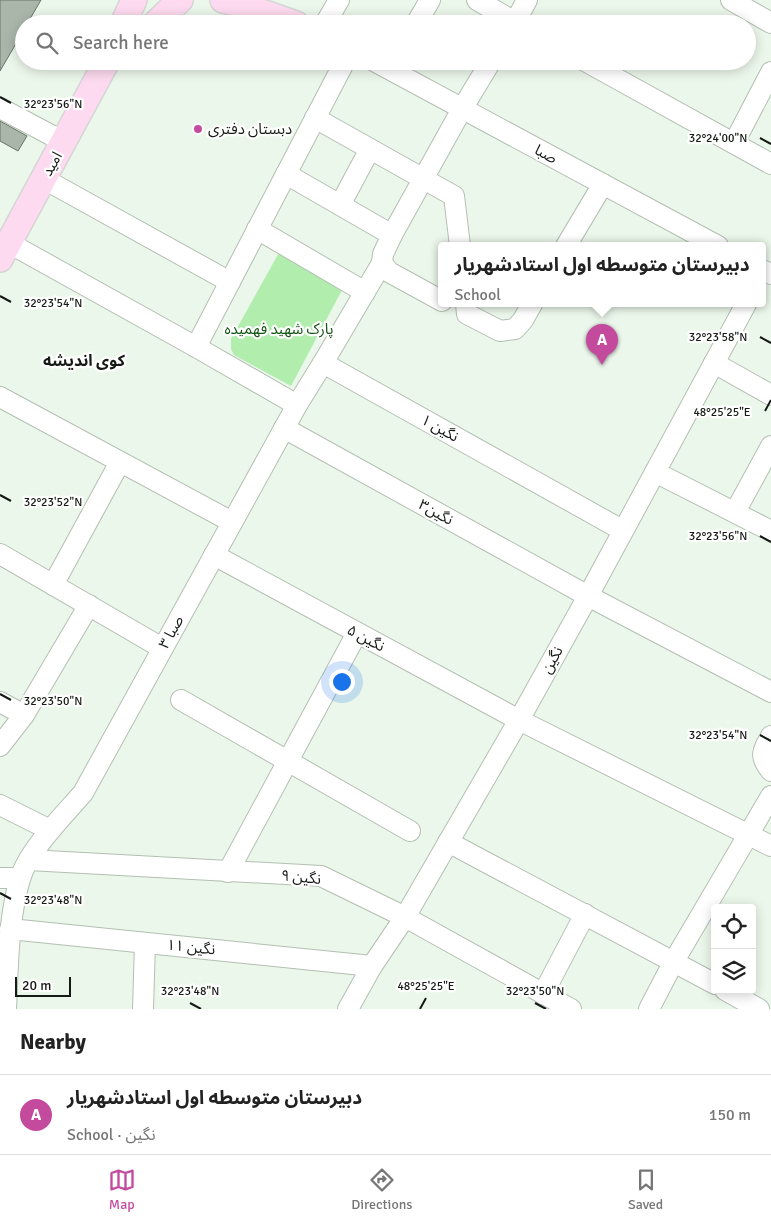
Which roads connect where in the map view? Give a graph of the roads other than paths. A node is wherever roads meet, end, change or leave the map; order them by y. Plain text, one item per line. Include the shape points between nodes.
1 (134, 0) edge
2 (180, 0) edge
3 (223, 0) edge
4 (274, 0) edge
5 (339, 0) edge
6 (430, 0) edge
7 (476, 0) edge
8 (527, 0) edge
9 (731, 0) edge
10 (127, 15) edge
11 (164, 15) edge
12 (270, 15) edge
13 (295, 15) edge
14 (330, 15) edge
15 (421, 15) edge
16 (501, 15) edge
17 (519, 15) edge
18 (771, 23) edge
19 (105, 70) edge
20 (340, 70) edge
21 (396, 70) edge
22 (485, 70) edge
23 (601, 70) edge
24 (771, 72) edge
25 (0, 108) edge
26 (462, 108) junction
27 (315, 118) junction
28 (64, 142) junction
29 (734, 143) junction
30 (370, 149) junction
31 (771, 164) edge
32 (286, 174) junction
33 (423, 178) junction
34 (44, 179) junction
35 (603, 184) junction
36 (340, 205) junction
37 (258, 229) junction
38 (392, 235) junction
39 (460, 242) edge
40 (568, 242) edge
41 (711, 242) edge
42 (4, 251) edge
43 (382, 263) junction
44 (230, 282) junction
45 (365, 292) junction
46 (438, 299) edge
47 (530, 307) edge
48 (744, 307) edge
49 (467, 309) edge
50 (196, 346) junction
51 (323, 363) junction
52 (714, 363) junction
53 (771, 395) edge
54 (0, 397) edge
55 (296, 405) junction
56 (284, 428) junction
57 (771, 446) edge
58 (120, 462) junction
59 (654, 472) junction
60 (735, 512) junction
61 (232, 522) junction
62 (622, 530) junction
63 (771, 531) edge
64 (0, 554) edge
65 (214, 555) junction
66 (53, 585) junction
67 (588, 596) junction
68 (89, 605) junction
69 (357, 633) junction
70 (162, 648) junction
71 (771, 692) edge
72 (181, 700) dead end
73 (0, 702) edge
74 (24, 715) junction
75 (519, 720) junction
76 (771, 736) edge
77 (0, 746) edge
78 (287, 761) junction
79 (771, 772) edge
80 (771, 796) edge
81 (0, 805) edge
82 (50, 830) junction
83 (410, 831) dead end
84 (748, 835) junction
85 (448, 842) junction
86 (771, 846) edge
87 (29, 860) junction
88 (228, 872) junction
89 (10, 878) edge
90 (585, 914) junction
91 (405, 917) junction
92 (10, 929) junction
93 (145, 942) junction
94 (674, 961) junction
95 (372, 966) junction
96 (711, 982) edge
97 (543, 994) junction
98 (732, 994) edge
99 (6, 1009) edge
100 (143, 1009) edge
101 (348, 1009) edge
102 (571, 1009) edge
103 (649, 1009) edge
104 (759, 1009) edge

1 - 10 main road
2 - 11 main road
3 - 12 main road
4 - 13 main road
5 - 14 street
6 - 15 street
7 - 16 street
8 - 17 street
9 - 18 street
19 - 28 main road, امید
20 - 27 street
21 - 26 street, صبا
22 - 26 street
23 - 29 street
24 - 29 street
25 - 28 street
26 - 33 street
26 - 35 street, صبا
27 - 30 street
27 - 32 street
28 - 34 main road, امید
29 - 31 street
30 - 33 street
30 - 36 street
32 - 36 street
32 - 37 street
33 - 38 street
33 - 39 street via 454,196
34 - 42 main road, امید
34 - 44 street
35 - 40 street
35 - 41 street, صبا
36 - 38 street
37 - 44 street
37 - 45 street
38 - 43 street
42 - 50 street
43 - 45 street
43 - 46 street via 389,272
44 - 50 street
45 - 51 street
47 - 49 street via 515,329 500,331
48 - 52 street, نگین
50 - 55 street
51 - 55 street
51 - 62 street, نگین ۱
52 - 53 street
52 - 59 street, نگین
54 - 58 street
55 - 56 street
56 - 61 street, صبا ۳
56 - 67 street, نگین۳
57 - 60 street
58 - 61 street
58 - 66 street
59 - 60 street
59 - 62 street, نگین
60 - 63 street
61 - 65 street, صبا ۳
62 - 67 street, نگین
64 - 66 street
65 - 69 street, نگین ۵
65 - 70 street, صبا ۳
66 - 68 street
67 - 71 street, نگین۳
67 - 75 street, نگین
68 - 70 street
68 - 74 street
69 - 75 street, نگین ۵
69 - 78 street
70 - 82 street, صبا ۳ via 83,793
72 - 78 street
73 - 74 street
74 - 77 street
75 - 84 street, نگین ۵
75 - 85 street, نگین
76 - 79 street via 762,755
78 - 83 street
78 - 88 street
80 - 84 street
81 - 82 street
82 - 87 street, صبا ۳
84 - 86 street, نگین ۵
84 - 94 street
85 - 90 street
85 - 91 street, نگین
87 - 88 street, نگین ۹
87 - 89 street, صبا ۳
88 - 91 street, نگین ۹ via 321,876
89 - 92 street, صبا ۳
90 - 94 street
90 - 97 street
91 - 95 street, نگین
91 - 97 street, نگین ۹
92 - 93 street, نگین ۱۱
92 - 99 street, صبا ۳
93 - 95 street, نگین ۱۱
93 - 100 street
94 - 96 street
94 - 103 street
95 - 101 street, نگین
97 - 102 street, نگین ۹
98 - 104 street

